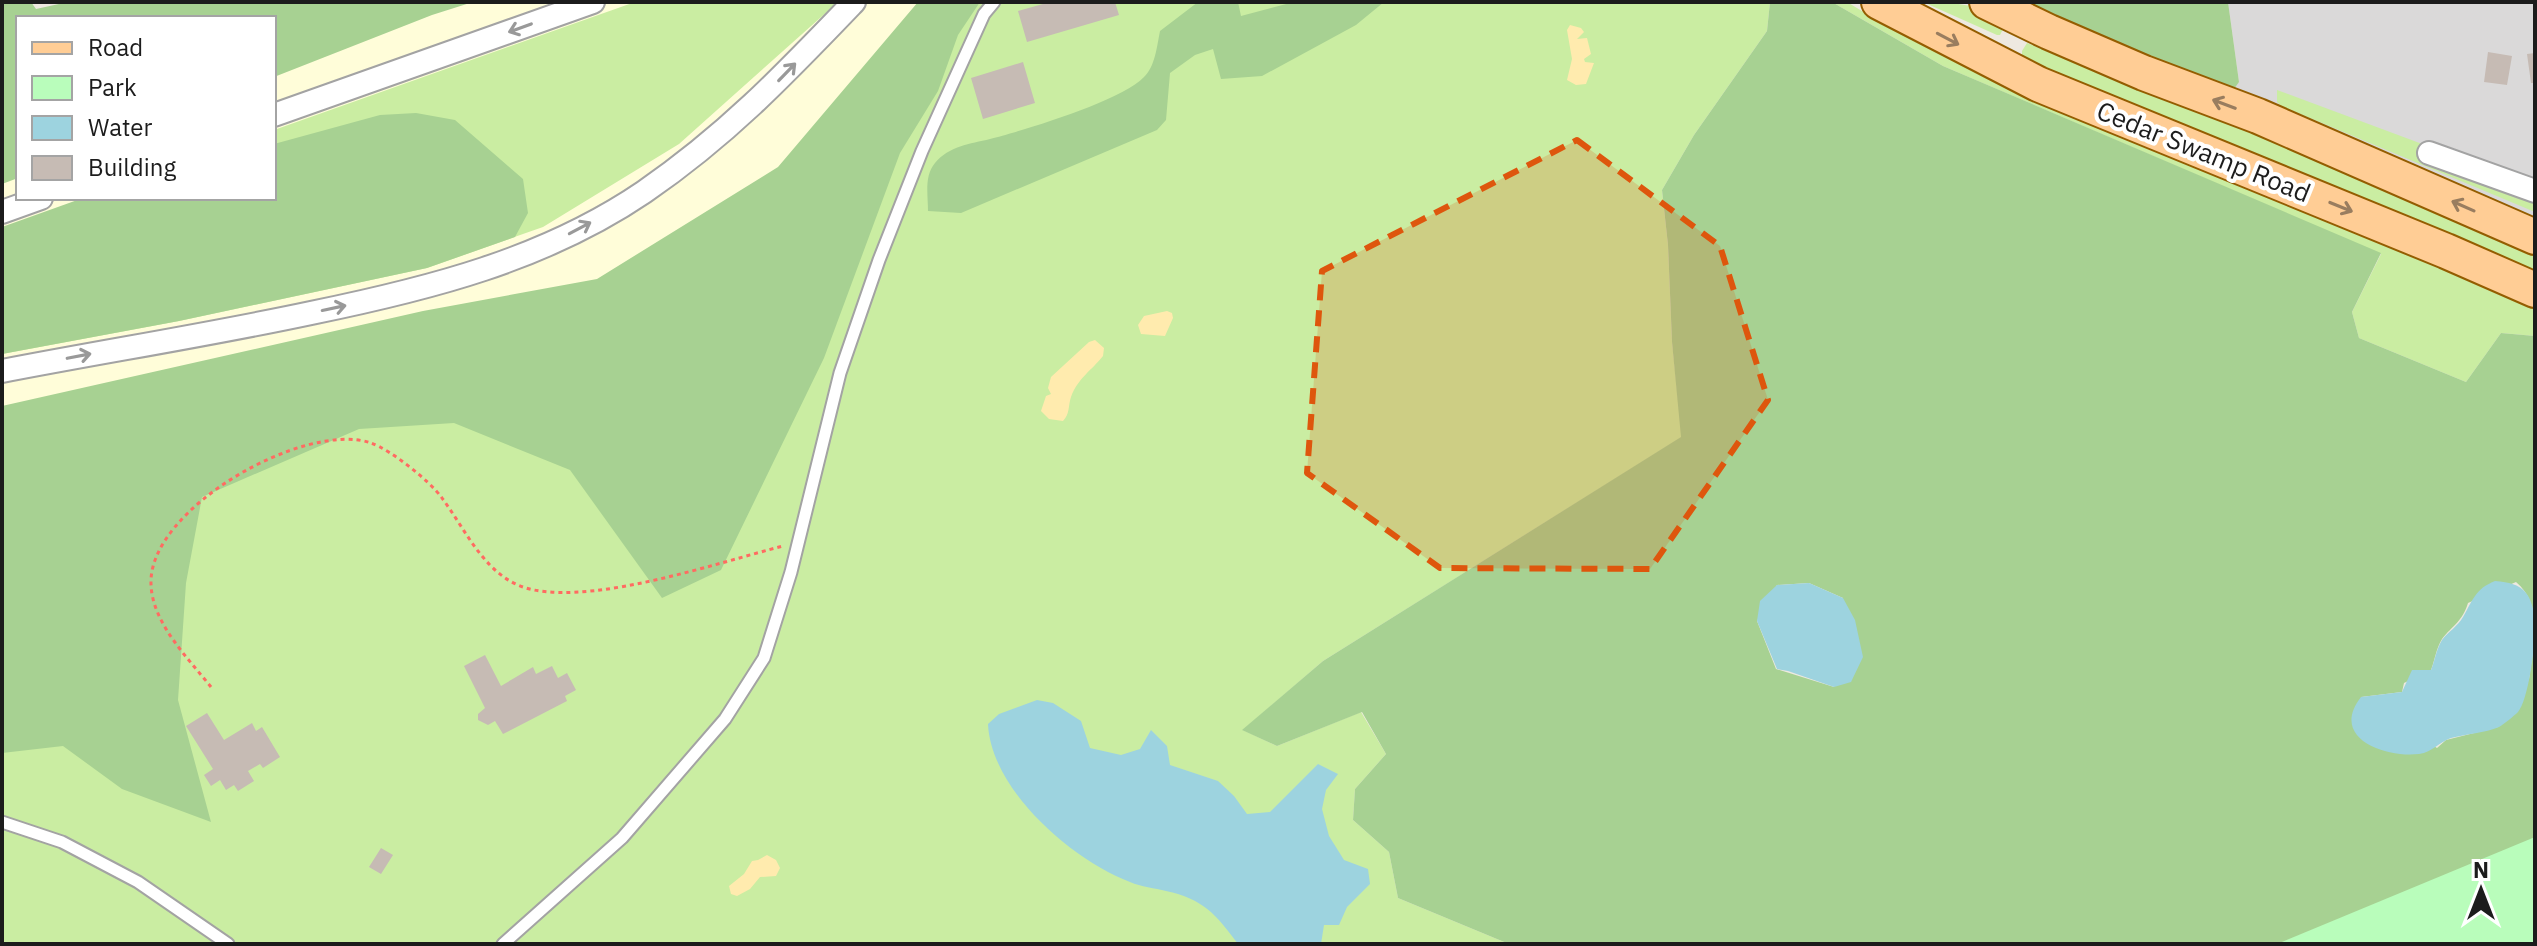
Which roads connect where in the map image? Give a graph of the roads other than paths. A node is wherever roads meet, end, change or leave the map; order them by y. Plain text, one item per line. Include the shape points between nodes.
1 (593, 2) edge
2 (854, 2) edge
3 (994, 2) edge
4 (1879, 2) edge
5 (1987, 2) edge
6 (276, 114) edge
7 (2429, 153) dead end
8 (2535, 191) edge
9 (35, 200) edge
10 (2, 212) edge
11 (2535, 237) edge
12 (2535, 290) edge
13 (2, 371) edge
14 (2, 822) edge
15 (228, 944) edge
16 (503, 944) edge

1 -> 6 street
13 -> 2 street via 407,293 524,256 641,193 711,143
3 - 16 lane via 922,151 879,260 840,373 764,658 725,719 622,838
4 -> 12 main road, Cedar Swamp Road via 2038,84
11 -> 5 main road, Cedar Swamp Road
7 - 8 street
9 - 10 street
14 - 15 lane via 62,842 138,882

